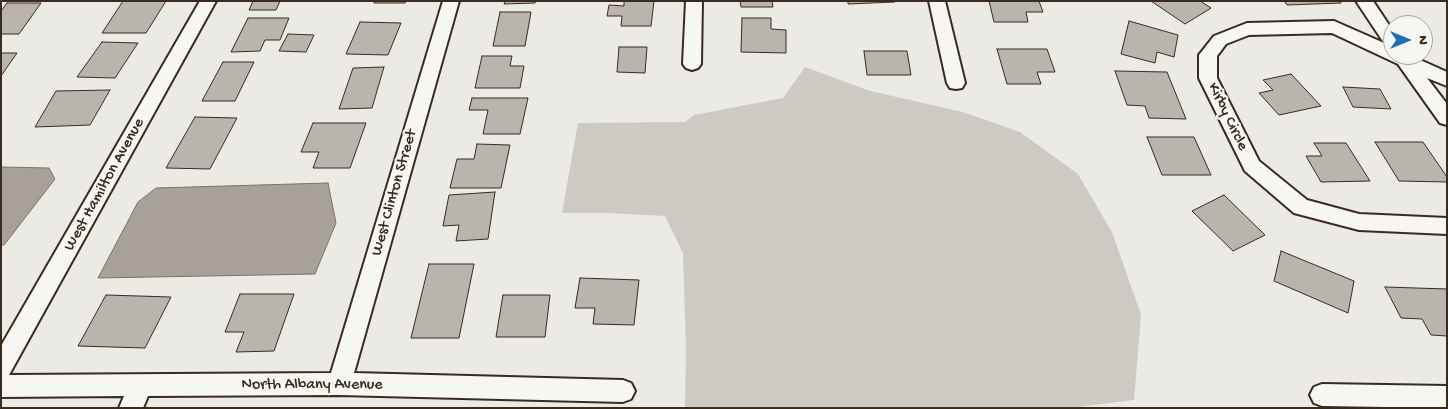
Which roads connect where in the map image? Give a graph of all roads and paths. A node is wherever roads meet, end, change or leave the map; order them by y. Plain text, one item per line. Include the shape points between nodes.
1 (208, 1) edge
2 (451, 1) edge
3 (694, 1) edge
4 (937, 1) edge
5 (1364, 1) edge
6 (1383, 29) edge
7 (1383, 49) edge
8 (692, 64) dead end
9 (1407, 65) edge
10 (1416, 65) edge
11 (1447, 80) edge
12 (956, 83) dead end
13 (1447, 118) edge
14 (1447, 226) edge
15 (1, 368) edge
16 (339, 384) junction
17 (1, 386) edge
18 (141, 386) junction
19 (623, 391) dead end
20 (1322, 394) dead end
21 (1447, 397) edge
22 (131, 408) edge

1 - 15 street, West Hamilton Avenue
2 - 16 street, West Clinton Street
3 - 8 street
4 - 12 street
5 - 6 street
7 - 14 street, Kirby Circle via 1334,27 1247,29 1220,40 1208,55 1208,78 1252,166 1301,207 1359,222
9 - 13 street
10 - 11 street, Kirby Circle
16 - 18 street, North Albany Avenue
16 - 19 street, North Albany Avenue
17 - 18 street, North Albany Avenue
18 - 22 street
20 - 21 street

